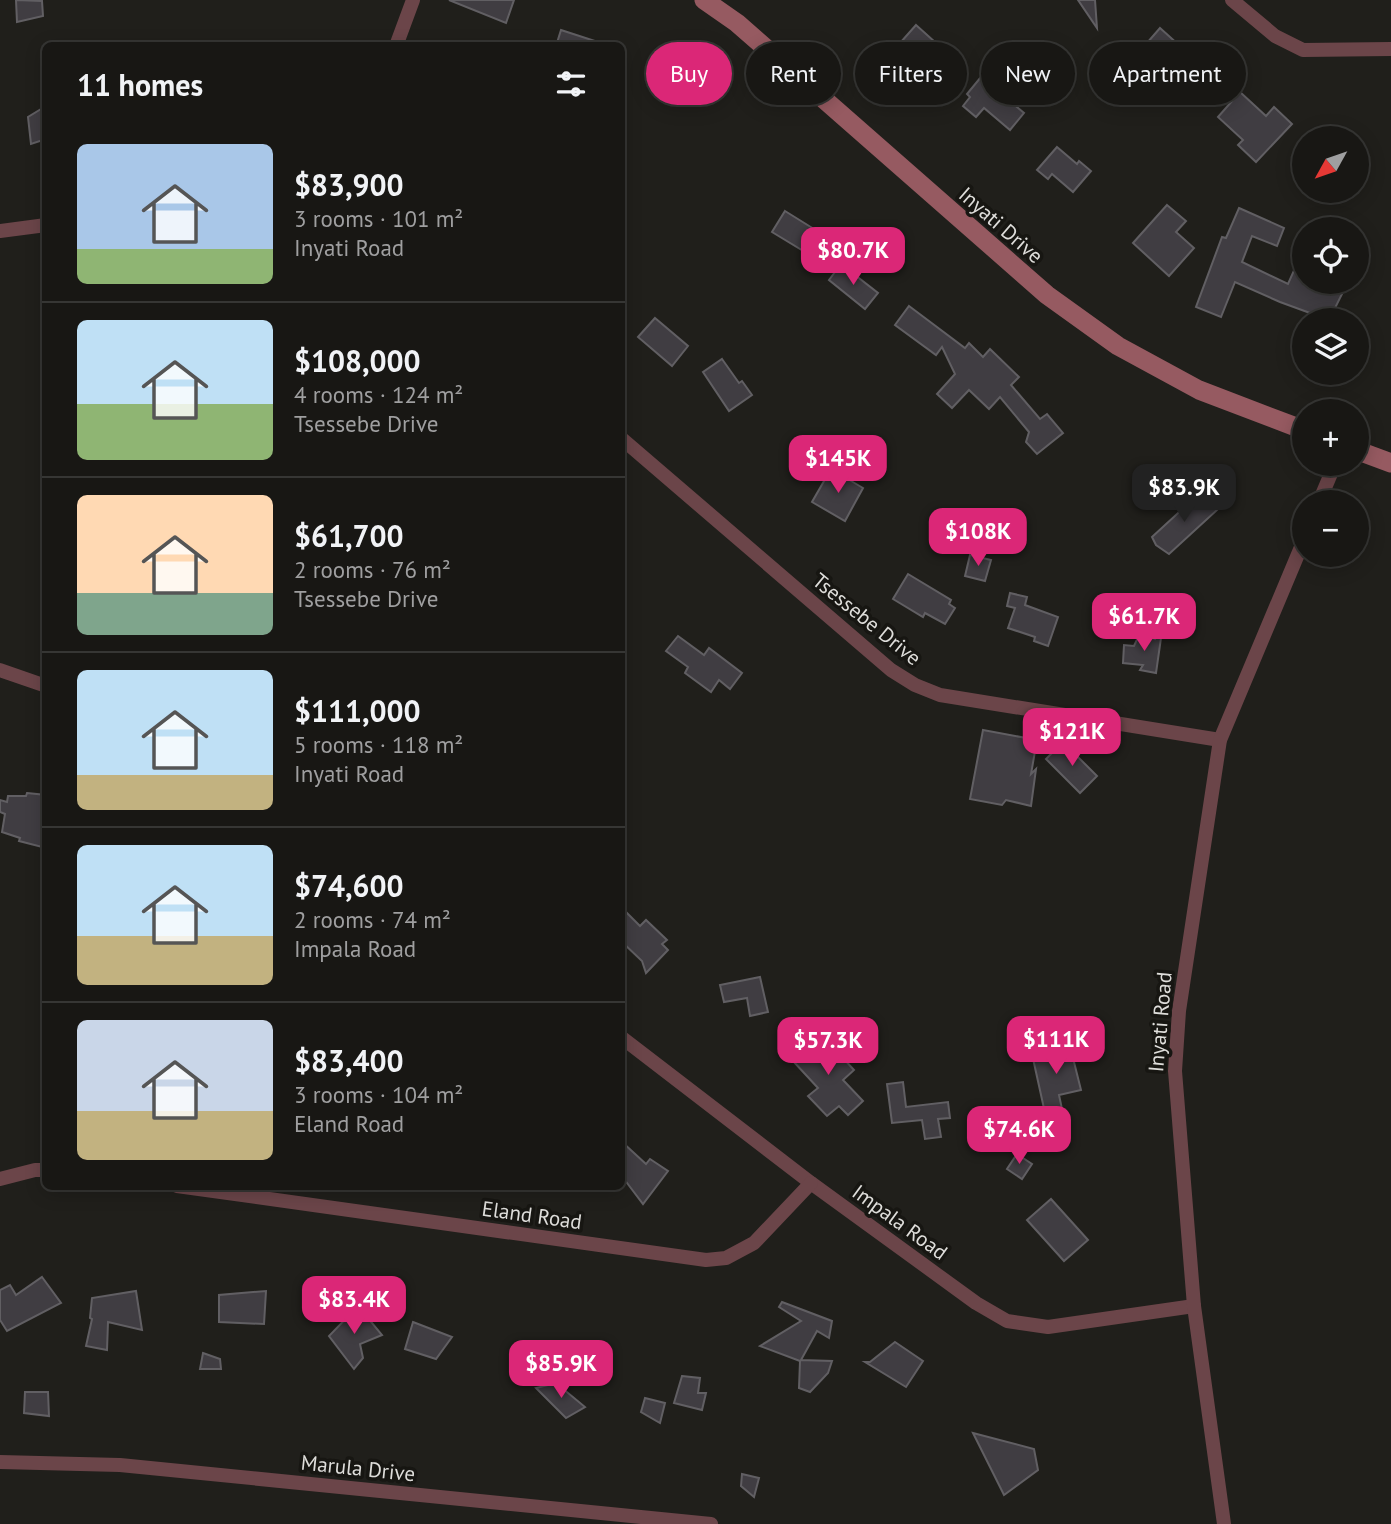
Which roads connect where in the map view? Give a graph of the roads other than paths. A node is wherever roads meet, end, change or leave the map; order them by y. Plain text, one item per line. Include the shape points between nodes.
1 (413, 0) edge
2 (704, 0) edge
3 (1231, 0) edge
4 (397, 42) edge
5 (1391, 49) edge
6 (42, 226) edge
7 (0, 231) edge
8 (1292, 425) edge
9 (625, 441) edge
10 (1369, 455) edge
11 (1391, 463) edge
12 (1293, 567) edge
13 (0, 670) edge
14 (42, 686) edge
15 (1220, 740) junction
16 (625, 1040) edge
17 (42, 1170) edge
18 (0, 1179) edge
19 (811, 1183) junction
20 (206, 1190) edge
21 (1194, 1306) junction
22 (0, 1462) edge
23 (711, 1524) edge
24 (1224, 1524) edge

1 - 4 street
2 - 8 street, Inyati Drive via 737,23 1057,303 1118,346 1199,390
3 - 5 street via 1275,36 1303,50
6 - 7 street
9 - 15 street, Tsessebe Drive via 891,670 915,685 940,695
10 - 11 street
12 - 15 street, Inyati Road
13 - 14 street
15 - 21 street, Inyati Road via 1179,1012 1175,1071
16 - 19 street, Impala Road
17 - 18 street
19 - 20 street, Eland Road via 754,1243 726,1258 706,1260
19 - 21 street, Impala Road via 1007,1321 1048,1327
21 - 24 street, Inyati Road
22 - 23 street, Marula Drive via 120,1465

